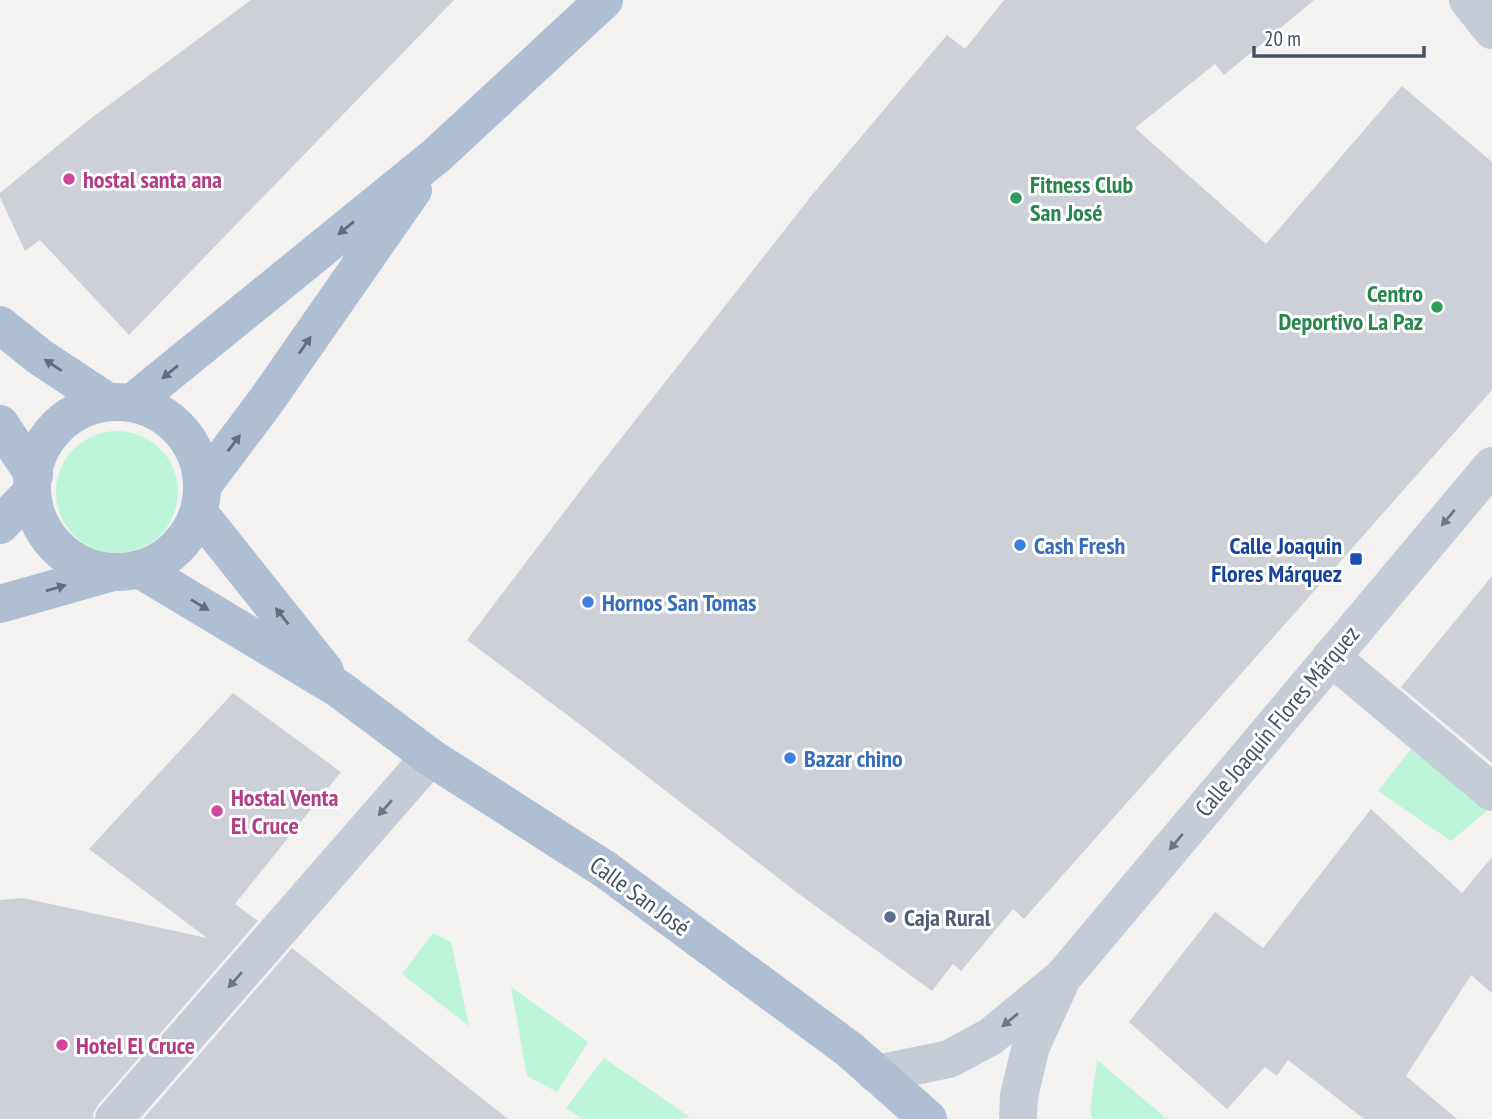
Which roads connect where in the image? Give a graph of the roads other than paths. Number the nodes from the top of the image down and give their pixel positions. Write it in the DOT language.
graph roads {
  1 [pos="604,0"];
  2 [pos="1468,0"];
  3 [pos="1492,30"];
  4 [pos="438,155"];
  5 [pos="0,325"];
  6 [pos="121,402"];
  7 [pos="0,424"];
  8 [pos="1492,466"];
  9 [pos="33,483"];
  10 [pos="201,499"];
  11 [pos="0,525"];
  12 [pos="127,571"];
  13 [pos="0,604"];
  14 [pos="1331,657"];
  15 [pos="339,689"];
  16 [pos="430,757"];
  17 [pos="1492,792"];
  18 [pos="1063,977"];
  19 [pos="876,1074"];
  20 [pos="114,1119"];
  21 [pos="929,1119"];
  22 [pos="1017,1119"];
  1 -- 4 [label="main road"];
  2 -- 3 [label="street"];
  4 -- 6 [label="main road, one-way"];
  10 -- 4 [label="main road, one-way"];
  6 -- 5 [label="main road, one-way"];
  6 -- 9 [label="main road"];
  6 -- 10 [label="main road"];
  7 -- 9 [label="main road"];
  8 -- 14 [label="street, Calle Joaquín Flores Márquez, one-way"];
  9 -- 11 [label="main road"];
  9 -- 12 [label="main road"];
  10 -- 12 [label="main road"];
  15 -- 10 [label="main road, one-way"];
  13 -- 12 [label="main road, one-way"];
  12 -- 15 [label="main road, one-way"];
  14 -- 17 [label="street"];
  14 -- 18 [label="street, Calle Joaquín Flores Márquez, one-way"];
  15 -- 16 [label="main road, Calle San José"];
  16 -- 19 [label="main road, Calle San José"];
  16 -- 20 [label="street, one-way"];
  18 -- 19 [label="street, Calle Joaquín Flores Márquez, one-way"];
  18 -- 22 [label="street, Calle Joaquín Flores Márquez"];
  19 -- 21 [label="main road, Calle San José"];
}
